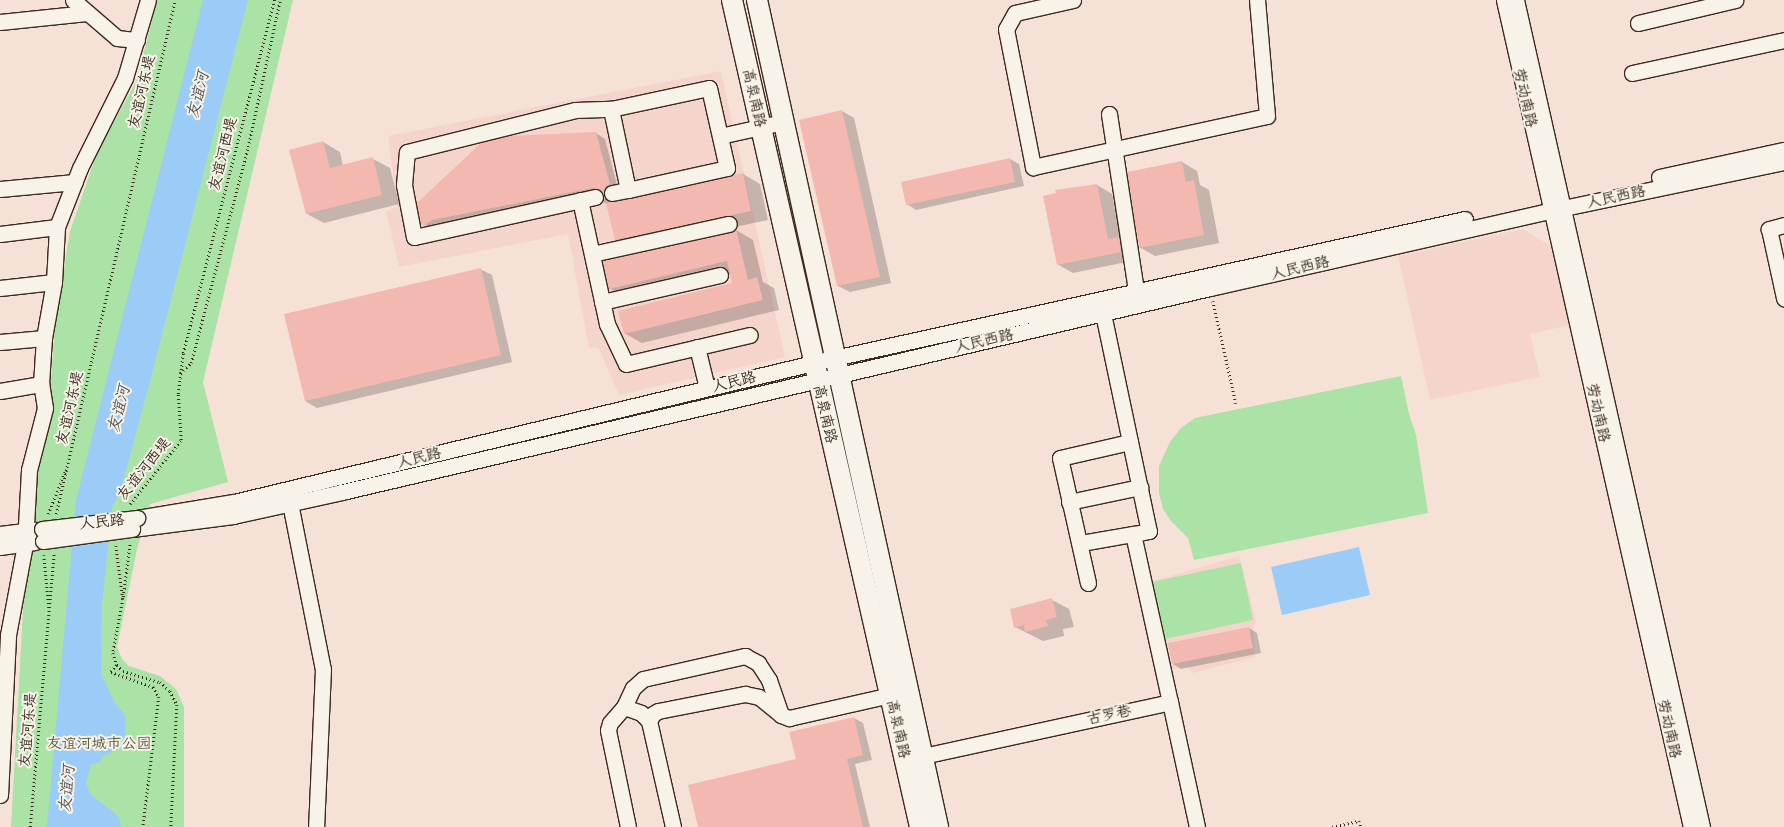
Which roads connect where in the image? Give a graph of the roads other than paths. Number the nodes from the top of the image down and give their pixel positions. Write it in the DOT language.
graph roads {
  1 [pos="74,0"];
  2 [pos="148,0"];
  3 [pos="732,0"];
  4 [pos="757,0"];
  5 [pos="1073,0"];
  6 [pos="1257,0"];
  7 [pos="1513,0"];
  8 [pos="1735,0"];
  9 [pos="87,13"];
  10 [pos="0,22"];
  11 [pos="1638,24"];
  12 [pos="137,40"];
  13 [pos="1784,40"];
  14 [pos="1632,73"];
  15 [pos="611,109"];
  16 [pos="1109,114"];
  17 [pos="783,122"];
  18 [pos="761,127"];
  19 [pos="720,136"];
  20 [pos="1784,150"];
  21 [pos="1113,151"];
  22 [pos="1784,162"];
  23 [pos="75,182"];
  24 [pos="0,189"];
  25 [pos="628,190"];
  26 [pos="612,193"];
  27 [pos="595,197"];
  28 [pos="580,200"];
  29 [pos="1556,204"];
  30 [pos="729,224"];
  31 [pos="1784,225"];
  32 [pos="57,227"];
  33 [pos="0,234"];
  34 [pos="592,254"];
  35 [pos="720,275"];
  36 [pos="54,282"];
  37 [pos="0,288"];
  38 [pos="1136,292"];
  39 [pos="1784,298"];
  40 [pos="602,302"];
  41 [pos="1102,306"];
  42 [pos="750,335"];
  43 [pos="44,338"];
  44 [pos="0,342"];
  45 [pos="697,347"];
  46 [pos="836,366"];
  47 [pos="815,371"];
  48 [pos="41,384"];
  49 [pos="707,388"];
  50 [pos="0,391"];
  51 [pos="1130,442"];
  52 [pos="1140,487"];
  53 [pos="1069,502"];
  54 [pos="290,503"];
  55 [pos="132,518"];
  56 [pos="0,534"];
  57 [pos="1133,534"];
  58 [pos="26,537"];
  59 [pos="1081,543"];
  60 [pos="0,547"];
  61 [pos="1088,583"];
  62 [pos="4,635"];
  63 [pos="3,685"];
  64 [pos="890,696"];
  65 [pos="1170,702"];
  66 [pos="639,710"];
  67 [pos="781,715"];
  68 [pos="2,733"];
  69 [pos="923,756"];
  70 [pos="0,795"];
  71 [pos="316,827"];
  72 [pos="628,827"];
  73 [pos="673,827"];
  74 [pos="920,827"];
  75 [pos="938,827"];
  76 [pos="1197,827"];
  77 [pos="1691,827"];
  78 [pos="1702,827"];
  1 -- 9 [label="street"];
  2 -- 12 [label="street"];
  3 -- 18 [label="main road, 高泉南路"];
  4 -- 17 [label="main road, 高泉南路"];
  5 -- 21 [label="street"];
  6 -- 21 [label="street"];
  7 -- 29 [label="street, 劳动南路"];
  8 -- 11 [label="street"];
  9 -- 10 [label="street"];
  9 -- 12 [label="street"];
  12 -- 23 [label="street"];
  13 -- 14 [label="street"];
  15 -- 19 [label="street"];
  15 -- 25 [label="street"];
  15 -- 28 [label="street"];
  16 -- 21 [label="street"];
  17 -- 18 [label="street"];
  17 -- 46 [label="main road, 高泉南路"];
  18 -- 19 [label="street"];
  18 -- 47 [label="main road, 高泉南路"];
  19 -- 25 [label="street"];
  20 -- 29 [label="street, 人民西路"];
  21 -- 38 [label="street"];
  22 -- 29 [label="street, 人民西路"];
  23 -- 24 [label="street"];
  23 -- 32 [label="street"];
  25 -- 26 [label="street"];
  27 -- 28 [label="street"];
  28 -- 34 [label="street"];
  29 -- 38 [label="street, 人民西路"];
  29 -- 41 [label="street, 人民西路"];
  29 -- 77 [label="street, 劳动南路"];
  29 -- 78 [label="street, 劳动南路"];
  30 -- 34 [label="street"];
  31 -- 39 [label="street"];
  32 -- 33 [label="street"];
  32 -- 36 [label="street"];
  34 -- 40 [label="street"];
  35 -- 40 [label="street"];
  36 -- 37 [label="street"];
  36 -- 43 [label="street"];
  38 -- 41 [label="street, 人民西路"];
  40 -- 45 [label="street"];
  41 -- 46 [label="street, 人民西路"];
  41 -- 51 [label="street"];
  42 -- 45 [label="street"];
  43 -- 44 [label="street"];
  43 -- 48 [label="street"];
  45 -- 49 [label="street"];
  46 -- 47 [label="street, 人民路"];
  46 -- 69 [label="main road, 高泉南路"];
  47 -- 49 [label="street, 人民路"];
  47 -- 54 [label="street, 人民路"];
  47 -- 64 [label="main road, 高泉南路"];
  48 -- 50 [label="street"];
  48 -- 58 [label="street"];
  49 -- 55 [label="street, 人民路"];
  51 -- 52 [label="street"];
  51 -- 53 [label="street"];
  52 -- 53 [label="street"];
  52 -- 57 [label="street"];
  53 -- 59 [label="street"];
  54 -- 55 [label="street, 人民路"];
  54 -- 71 [label="street"];
  55 -- 58 [label="street, 人民路, bridge"];
  56 -- 58 [label="street, 人民路"];
  57 -- 59 [label="street"];
  57 -- 65 [label="street"];
  58 -- 60 [label="street, 人民路"];
  58 -- 62 [label="street"];
  59 -- 61 [label="street"];
  62 -- 63 [label="street"];
  63 -- 68 [label="street"];
  64 -- 67 [label="street"];
  64 -- 74 [label="main road, 高泉南路"];
  65 -- 69 [label="street, 古罗巷"];
  65 -- 76 [label="street"];
  66 -- 67 [label="street"];
  66 -- 67 [label="street"];
  66 -- 72 [label="street"];
  66 -- 73 [label="street"];
  68 -- 70 [label="street"];
  69 -- 75 [label="main road, 高泉南路"];
}
